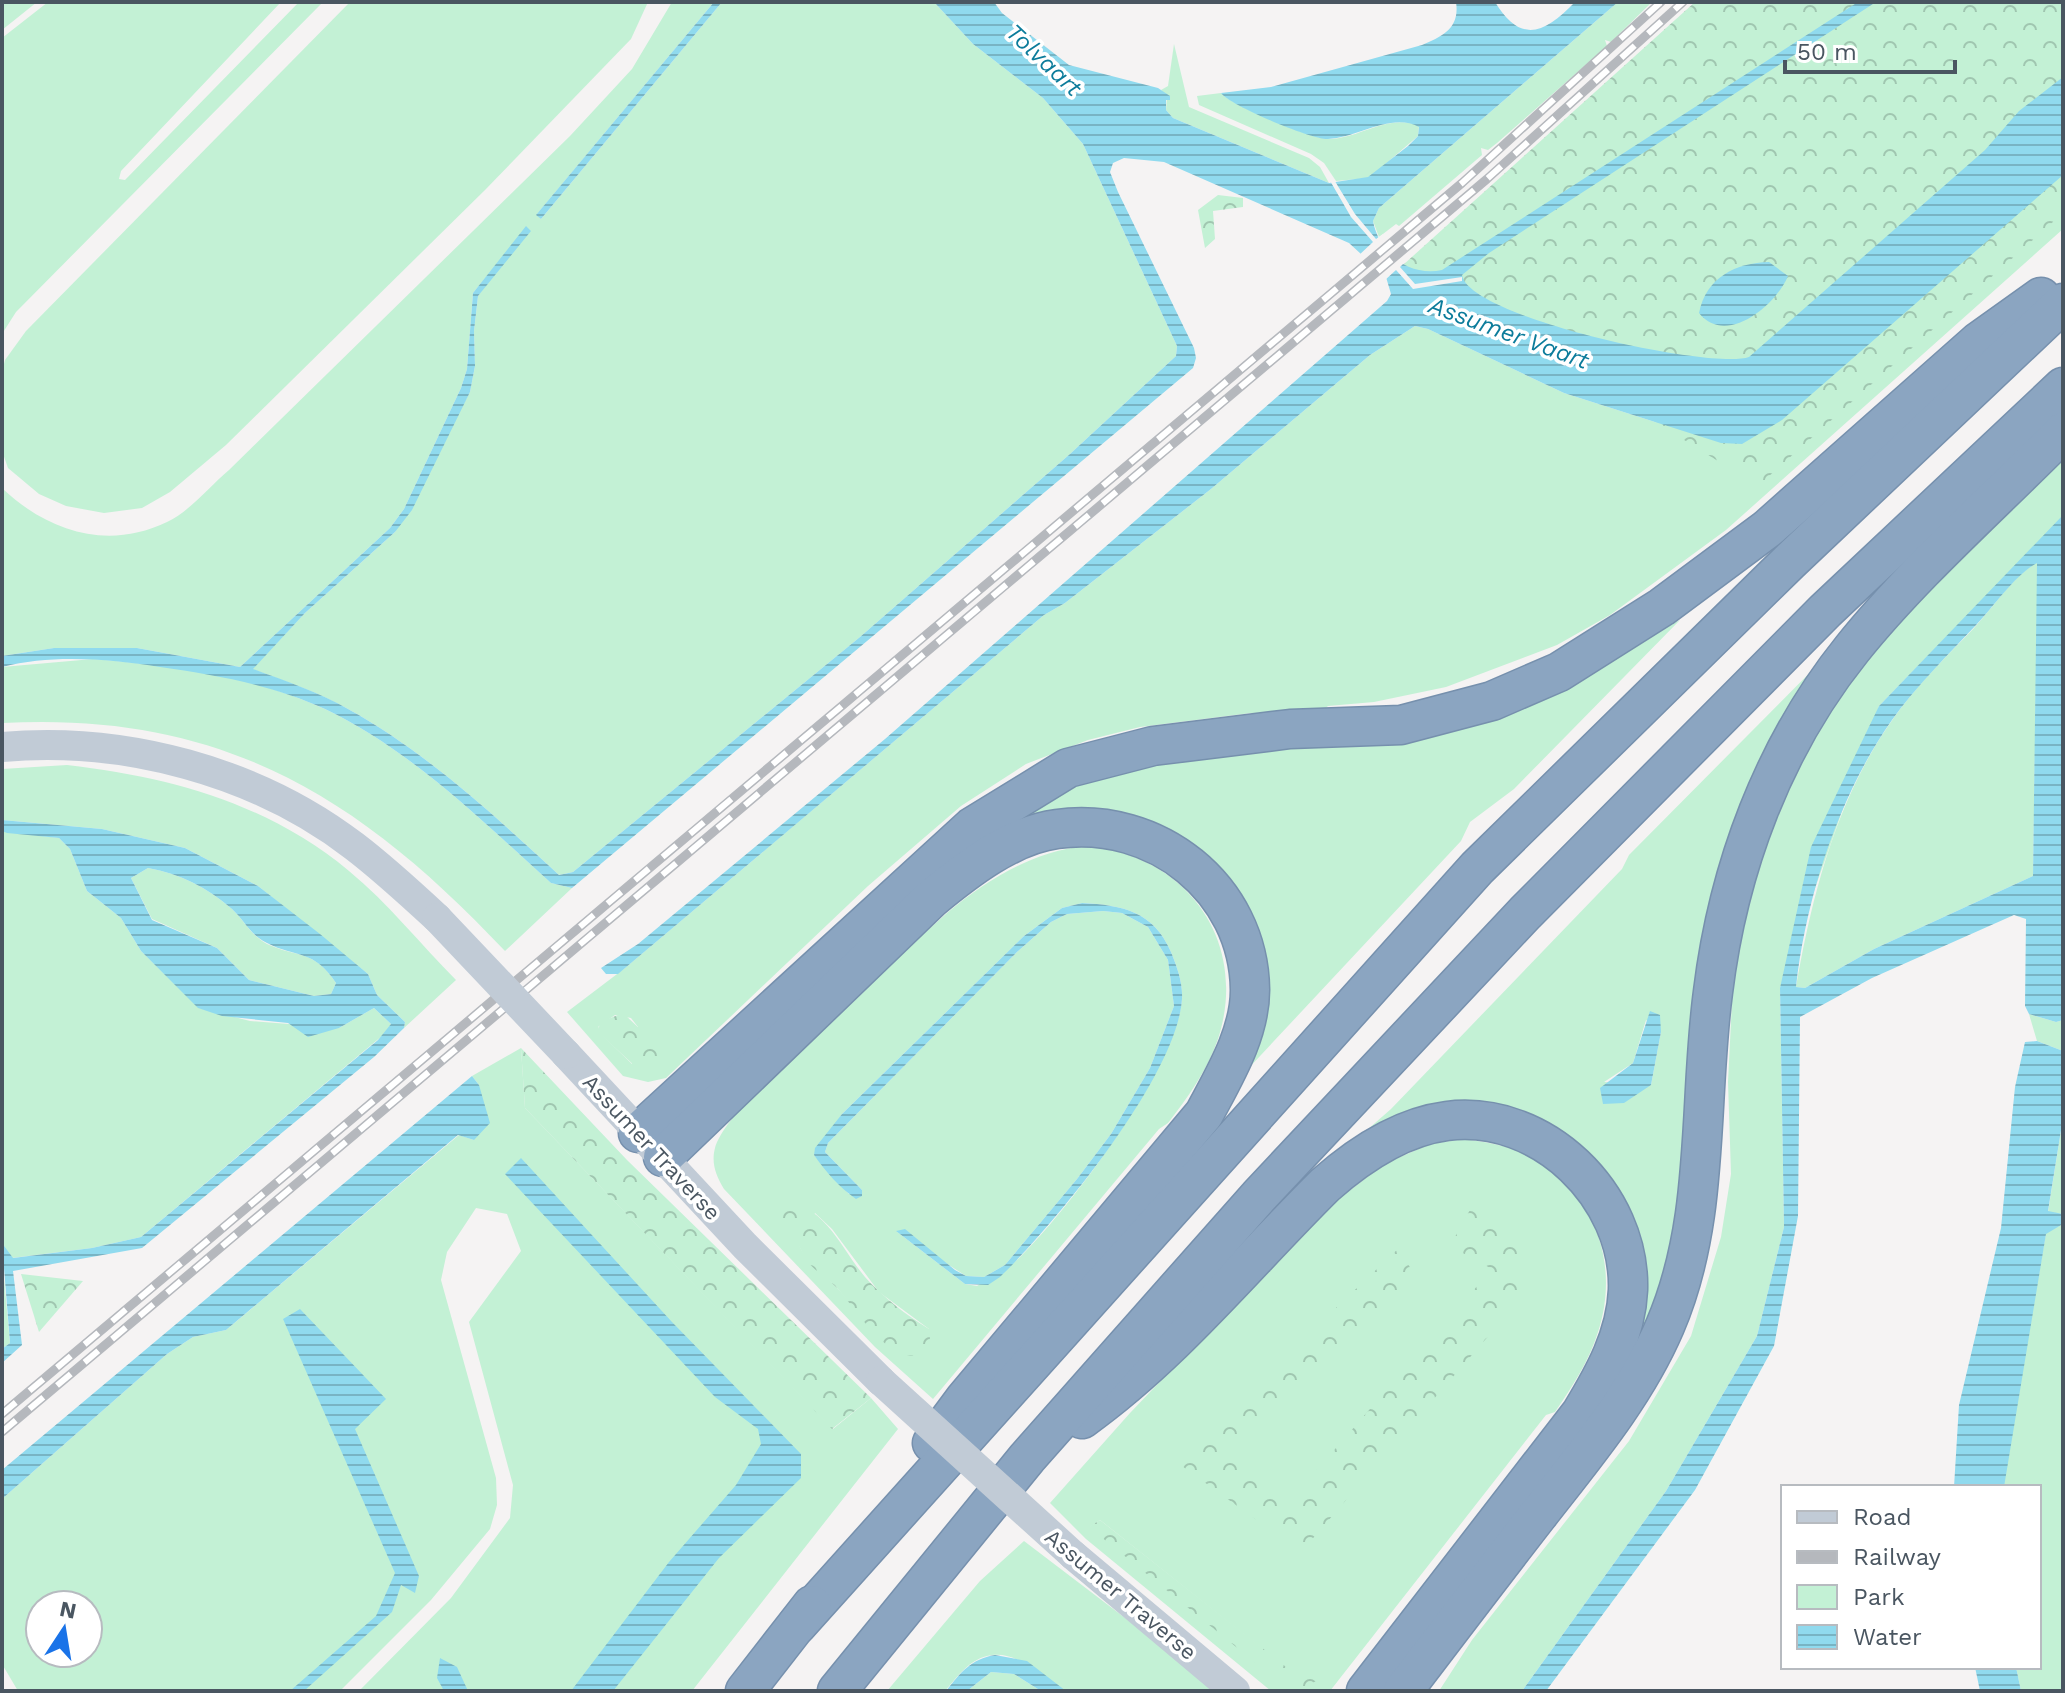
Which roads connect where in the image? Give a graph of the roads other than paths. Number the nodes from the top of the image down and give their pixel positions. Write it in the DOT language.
graph roads {
  1 [pos="2063,281"];
  2 [pos="2063,303"];
  3 [pos="2063,387"];
  4 [pos="2063,432"];
  5 [pos="6,747"];
  6 [pos="651,1145"];
  7 [pos="1027,1458"];
  8 [pos="797,1625"];
  9 [pos="745,1691"];
  10 [pos="837,1691"];
  11 [pos="1235,1691"];
  12 [pos="1366,1691"];
  13 [pos="1403,1691"];
  1 -- 6 [label="highway"];
  2 -- 8 [label="highway"];
  3 -- 7 [label="highway"];
  4 -- 13 [label="highway"];
  5 -- 6 [label="main road, Assumer Traverse, bridge"];
  6 -- 8 [label="highway"];
  6 -- 11 [label="main road, Assumer Traverse, bridge"];
  7 -- 10 [label="highway"];
  7 -- 12 [label="highway"];
  8 -- 9 [label="highway"];
}
